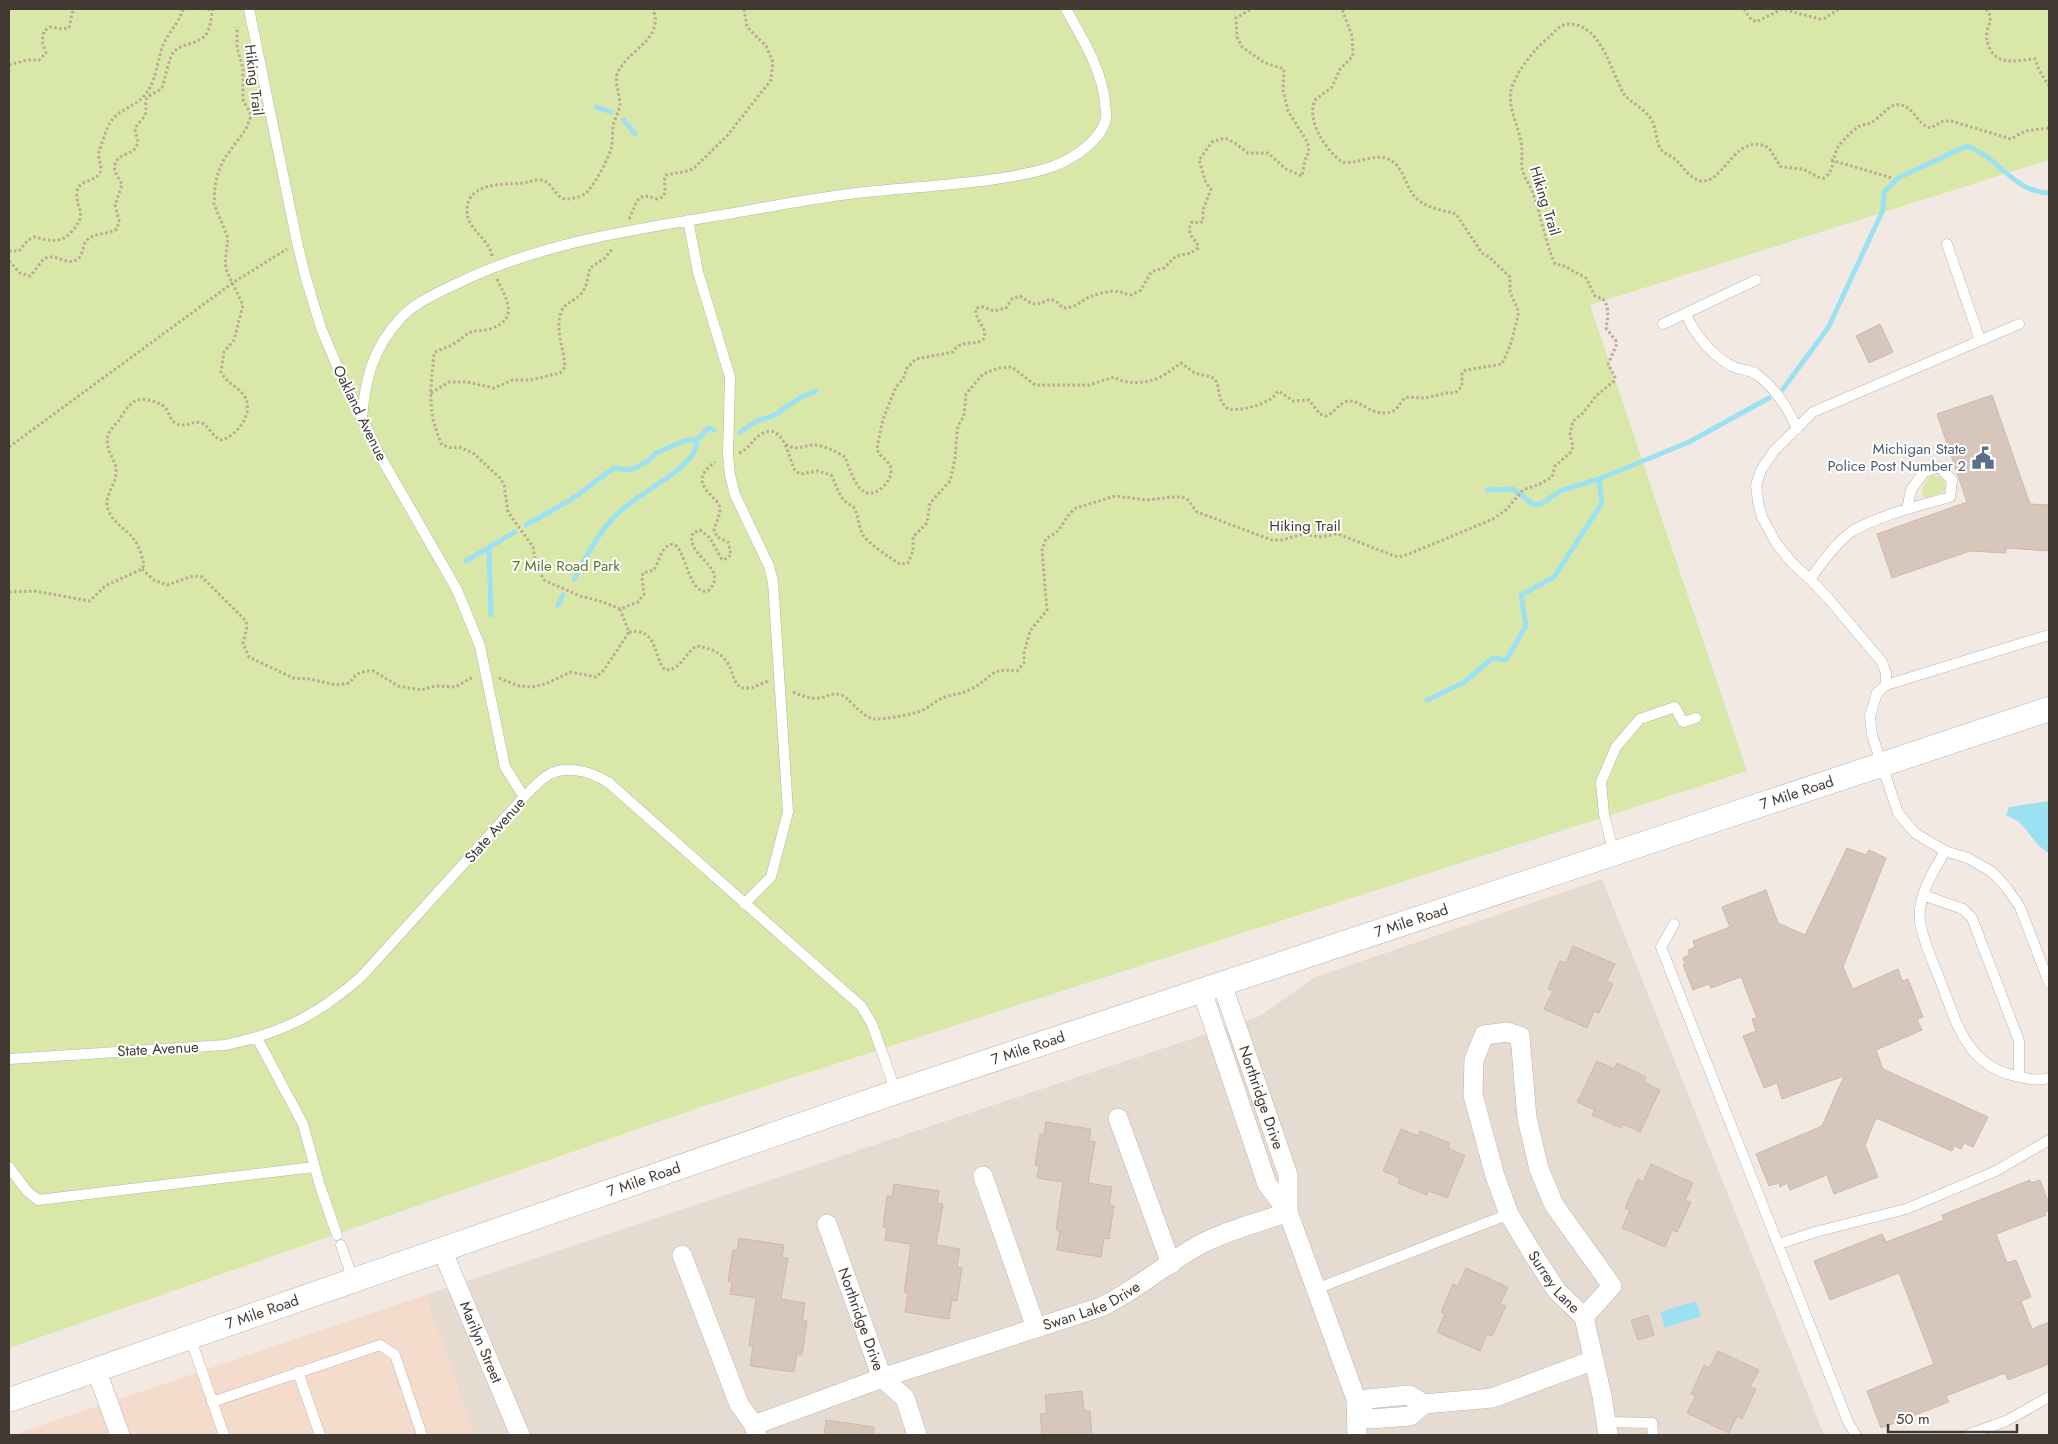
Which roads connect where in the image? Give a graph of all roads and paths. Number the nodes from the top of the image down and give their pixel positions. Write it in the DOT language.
graph roads {
  1 [pos="76,9"];
  2 [pos="183,9"];
  3 [pos="208,9"];
  4 [pos="218,9"];
  5 [pos="249,9"];
  6 [pos="653,9"];
  7 [pos="1066,9"];
  8 [pos="1251,9"];
  9 [pos="1342,9"];
  10 [pos="1744,9"];
  11 [pos="1839,9"];
  12 [pos="1986,9"];
  13 [pos="212,10"];
  14 [pos="237,25"];
  15 [pos="9,65"];
  16 [pos="2049,86"];
  17 [pos="2049,128"];
  18 [pos="1832,160"];
  19 [pos="1892,178"];
  20 [pos="688,220"];
  21 [pos="297,242"];
  22 [pos="1947,244"];
  23 [pos="9,251"];
  24 [pos="9,261"];
  25 [pos="493,267"];
  26 [pos="1756,280"];
  27 [pos="234,282"];
  28 [pos="1686,314"];
  29 [pos="1663,324"];
  30 [pos="2019,324"];
  31 [pos="1980,340"];
  32 [pos="362,418"];
  33 [pos="1797,429"];
  34 [pos="786,444"];
  35 [pos="9,447"];
  36 [pos="728,455"];
  37 [pos="1908,509"];
  38 [pos="142,569"];
  39 [pos="1810,578"];
  40 [pos="9,592"];
  41 [pos="620,609"];
  42 [pos="629,632"];
  43 [pos="2049,635"];
  44 [pos="486,676"];
  45 [pos="780,683"];
  46 [pos="1886,685"];
  47 [pos="2049,709"];
  48 [pos="1696,718"];
  49 [pos="1882,764"];
  50 [pos="524,797"];
  51 [pos="1945,851"];
  52 [pos="1614,854"];
  53 [pos="1923,895"];
  54 [pos="744,904"];
  55 [pos="1674,924"];
  56 [pos="2049,983"];
  57 [pos="1212,987"];
  58 [pos="257,1038"];
  59 [pos="9,1059"];
  60 [pos="2019,1077"];
  61 [pos="2049,1078"];
  62 [pos="896,1092"];
  63 [pos="1118,1118"];
  64 [pos="2049,1140"];
  65 [pos="9,1167"];
  66 [pos="314,1167"];
  67 [pos="983,1176"];
  68 [pos="1288,1212"];
  69 [pos="1509,1214"];
  70 [pos="828,1224"];
  71 [pos="337,1235"];
  72 [pos="1779,1244"];
  73 [pos="341,1245"];
  74 [pos="442,1250"];
  75 [pos="682,1255"];
  76 [pos="1171,1264"];
  77 [pos="353,1280"];
  78 [pos="1316,1289"];
  79 [pos="1584,1317"];
  80 [pos="1036,1328"];
  81 [pos="190,1337"];
  82 [pos="1594,1360"];
  83 [pos="96,1369"];
  84 [pos="298,1372"];
  85 [pos="882,1378"];
  86 [pos="2049,1396"];
  87 [pos="9,1400"];
  88 [pos="212,1402"];
  89 [pos="1357,1410"];
  90 [pos="1607,1429"];
  91 [pos="756,1430"];
  92 [pos="120,1435"];
  93 [pos="224,1435"];
  94 [pos="320,1435"];
  95 [pos="422,1435"];
  96 [pos="520,1435"];
  97 [pos="917,1435"];
  98 [pos="1357,1435"];
  99 [pos="1653,1435"];
  100 [pos="1856,1435"];
  101 [pos="1967,1435"];
  1 -- 15 [label="path"];
  2 -- 23 [label="path"];
  3 -- 13 [label="path"];
  4 -- 13 [label="path"];
  5 -- 21 [label="lane, Oakland Avenue"];
  6 -- 25 [label="path"];
  7 -- 20 [label="lane"];
  8 -- 34 [label="path"];
  9 -- 34 [label="path"];
  10 -- 11 [label="path"];
  12 -- 16 [label="path"];
  13 -- 24 [label="path"];
  14 -- 27 [label="path, Hiking Trail"];
  17 -- 18 [label="path, Hiking Trail"];
  18 -- 19 [label="path"];
  18 -- 45 [label="path, Hiking Trail"];
  20 -- 25 [label="lane"];
  20 -- 36 [label="lane"];
  21 -- 27 [label="path"];
  21 -- 32 [label="lane, Oakland Avenue"];
  22 -- 31 [label="lane"];
  25 -- 32 [label="lane"];
  25 -- 41 [label="path"];
  26 -- 28 [label="lane"];
  27 -- 35 [label="path"];
  27 -- 38 [label="path, Hiking Trail"];
  28 -- 29 [label="lane"];
  28 -- 33 [label="lane"];
  30 -- 31 [label="lane"];
  31 -- 33 [label="lane"];
  32 -- 44 [label="lane, Oakland Avenue"];
  33 -- 39 [label="lane"];
  34 -- 36 [label="path"];
  36 -- 41 [label="path"];
  36 -- 45 [label="lane"];
  37 -- 37 [label="lane"];
  37 -- 39 [label="lane"];
  38 -- 40 [label="path"];
  38 -- 44 [label="path"];
  39 -- 46 [label="lane"];
  41 -- 42 [label="path"];
  42 -- 44 [label="path"];
  42 -- 45 [label="path"];
  43 -- 46 [label="lane"];
  44 -- 50 [label="lane, Oakland Avenue"];
  45 -- 54 [label="lane"];
  46 -- 49 [label="lane"];
  47 -- 49 [label="street, 7 Mile Road"];
  48 -- 52 [label="lane"];
  49 -- 51 [label="lane"];
  49 -- 52 [label="street, 7 Mile Road"];
  50 -- 54 [label="lane, State Avenue"];
  50 -- 58 [label="lane, State Avenue"];
  51 -- 53 [label="lane"];
  51 -- 56 [label="lane"];
  52 -- 57 [label="street, 7 Mile Road"];
  53 -- 60 [label="lane"];
  53 -- 60 [label="lane"];
  54 -- 62 [label="lane, State Avenue"];
  55 -- 72 [label="lane"];
  57 -- 62 [label="street, 7 Mile Road"];
  57 -- 68 [label="street, Northridge Drive"];
  58 -- 59 [label="lane, State Avenue"];
  58 -- 66 [label="lane"];
  60 -- 61 [label="lane"];
  62 -- 74 [label="street, 7 Mile Road"];
  63 -- 76 [label="street"];
  64 -- 72 [label="lane"];
  65 -- 66 [label="lane"];
  66 -- 71 [label="lane"];
  67 -- 80 [label="street"];
  68 -- 76 [label="street, Swan Lake Drive"];
  68 -- 78 [label="street, Northridge Drive"];
  69 -- 78 [label="lane"];
  69 -- 79 [label="street, Surrey Lane"];
  69 -- 79 [label="street, Surrey Lane"];
  70 -- 85 [label="street, Northridge Drive"];
  72 -- 100 [label="lane"];
  73 -- 77 [label="lane"];
  74 -- 77 [label="street, 7 Mile Road"];
  74 -- 96 [label="street, Marilyn Street"];
  75 -- 91 [label="street"];
  76 -- 80 [label="street, Swan Lake Drive"];
  77 -- 81 [label="street, 7 Mile Road"];
  78 -- 89 [label="street, Northridge Drive"];
  79 -- 82 [label="street, Surrey Lane"];
  80 -- 85 [label="street, Swan Lake Drive"];
  81 -- 83 [label="street, 7 Mile Road"];
  81 -- 88 [label="lane"];
  82 -- 89 [label="street"];
  82 -- 90 [label="street, Surrey Lane"];
  83 -- 87 [label="street, 7 Mile Road"];
  83 -- 92 [label="street"];
  84 -- 88 [label="lane"];
  84 -- 94 [label="lane"];
  84 -- 95 [label="lane"];
  85 -- 91 [label="street, Swan Lake Drive"];
  85 -- 97 [label="street, Northridge Drive"];
  86 -- 101 [label="lane"];
  88 -- 93 [label="lane"];
  89 -- 98 [label="street, Northridge Drive"];
  90 -- 99 [label="lane"];
}
